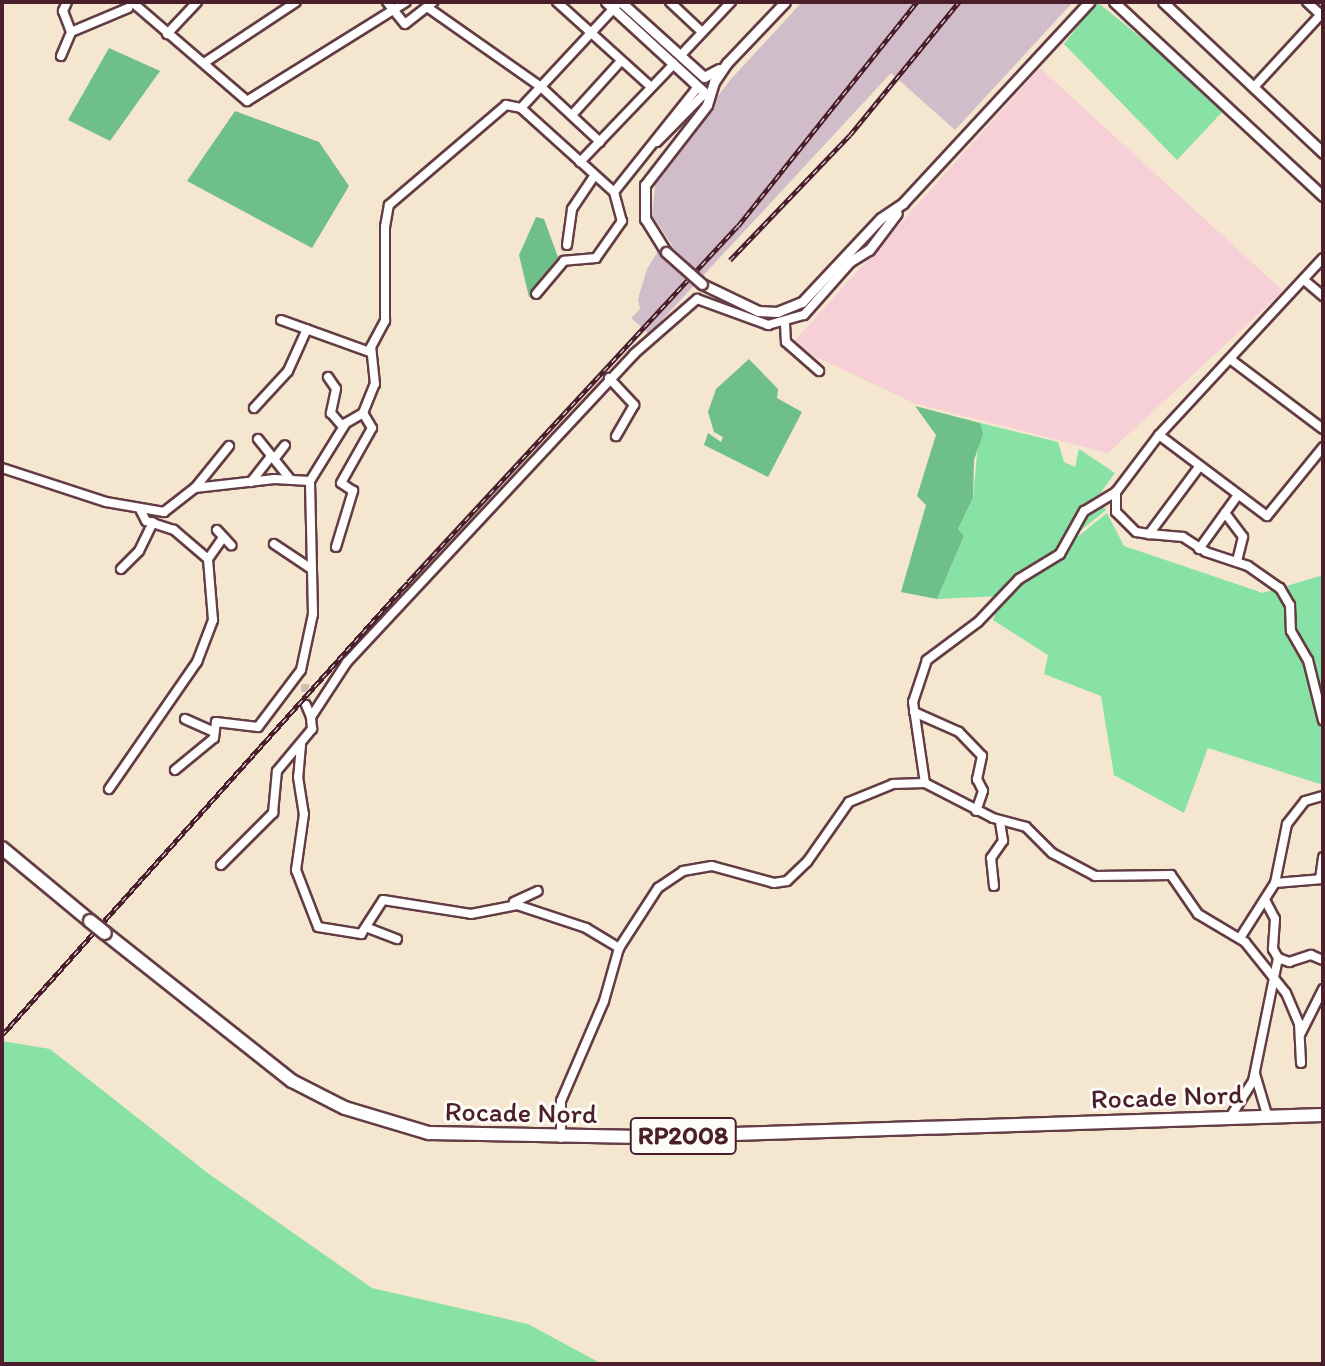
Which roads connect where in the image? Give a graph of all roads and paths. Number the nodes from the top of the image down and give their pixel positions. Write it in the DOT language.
graph roads {
  1 [pos="67,2"];
  2 [pos="113,2"];
  3 [pos="197,2"];
  4 [pos="296,2"];
  5 [pos="387,2"];
  6 [pos="406,2"];
  7 [pos="557,2"];
  8 [pos="670,2"];
  9 [pos="731,2"];
  10 [pos="785,2"];
  11 [pos="1089,2"];
  12 [pos="1114,2"];
  13 [pos="1163,2"];
  14 [pos="1307,2"];
  15 [pos="615,4"];
  16 [pos="430,5"];
  17 [pos="131,6"];
  18 [pos="393,11"];
  19 [pos="1322,14"];
  20 [pos="71,32"];
  21 [pos="702,32"];
  22 [pos="590,33"];
  23 [pos="167,34"];
  24 [pos="61,56"];
  25 [pos="678,60"];
  26 [pos="621,61"];
  27 [pos="204,63"];
  28 [pos="705,85"];
  29 [pos="540,86"];
  30 [pos="651,87"];
  31 [pos="1254,87"];
  32 [pos="521,108"];
  33 [pos="572,115"];
  34 [pos="600,142"];
  35 [pos="1323,153"];
  36 [pos="580,162"];
  37 [pos="594,176"];
  38 [pos="614,192"];
  39 [pos="1323,196"];
  40 [pos="886,223"];
  41 [pos="861,243"];
  42 [pos="567,245"];
  43 [pos="1323,258"];
  44 [pos="850,263"];
  45 [pos="835,271"];
  46 [pos="1304,280"];
  47 [pos="536,294"];
  48 [pos="1323,296"];
  49 [pos="281,320"];
  50 [pos="785,324"];
  51 [pos="307,329"];
  52 [pos="370,352"];
  53 [pos="1230,359"];
  54 [pos="819,371"];
  55 [pos="328,377"];
  56 [pos="609,378"];
  57 [pos="254,408"];
  58 [pos="363,413"];
  59 [pos="343,427"];
  60 [pos="1323,429"];
  61 [pos="1159,435"];
  62 [pos="616,436"];
  63 [pos="258,439"];
  64 [pos="285,445"];
  65 [pos="229,446"];
  66 [pos="1323,447"];
  67 [pos="273,457"];
  68 [pos="1199,467"];
  69 [pos="2,468"];
  70 [pos="290,479"];
  71 [pos="310,481"];
  72 [pos="251,482"];
  73 [pos="195,488"];
  74 [pos="1116,492"];
  75 [pos="1238,495"];
  76 [pos="141,511"];
  77 [pos="153,513"];
  78 [pos="1225,513"];
  79 [pos="153,525"];
  80 [pos="1149,534"];
  81 [pos="274,544"];
  82 [pos="231,545"];
  83 [pos="336,547"];
  84 [pos="1199,549"];
  85 [pos="208,559"];
  86 [pos="1237,561"];
  87 [pos="310,568"];
  88 [pos="121,569"];
  89 [pos="301,670"];
  90 [pos="305,684"];
  91 [pos="306,705"];
  92 [pos="914,712"];
  93 [pos="311,717"];
  94 [pos="185,719"];
  95 [pos="1323,720"];
  96 [pos="214,732"];
  97 [pos="301,744"];
  98 [pos="175,770"];
  99 [pos="925,783"];
  100 [pos="109,789"];
  101 [pos="1323,796"];
  102 [pos="976,811"];
  103 [pos="1000,821"];
  104 [pos="2,848"];
  105 [pos="1323,857"];
  106 [pos="221,865"];
  107 [pos="1322,879"];
  108 [pos="1275,883"];
  109 [pos="994,886"];
  110 [pos="538,891"];
  111 [pos="1265,900"];
  112 [pos="507,905"];
  113 [pos="368,928"];
  114 [pos="1240,938"];
  115 [pos="397,939"];
  116 [pos="619,948"];
  117 [pos="1278,958"];
  118 [pos="1323,960"];
  119 [pos="1272,974"];
  120 [pos="1323,989"];
  121 [pos="1301,1034"];
  122 [pos="1301,1063"];
  123 [pos="1255,1073"];
  124 [pos="1323,1115"];
  125 [pos="1268,1118"];
  126 [pos="1229,1119"];
  127 [pos="561,1139"];
  1 -- 20 [label="street"];
  2 -- 17 [label="street"];
  3 -- 23 [label="street"];
  4 -- 27 [label="street"];
  5 -- 18 [label="street"];
  6 -- 18 [label="street"];
  7 -- 22 [label="street"];
  8 -- 21 [label="street"];
  9 -- 21 [label="street"];
  10 -- 28 [label="street"];
  11 -- 40 [label="street"];
  12 -- 39 [label="street"];
  13 -- 31 [label="street"];
  14 -- 19 [label="street"];
  15 -- 22 [label="street"];
  15 -- 25 [label="street"];
  16 -- 18 [label="street"];
  16 -- 29 [label="street"];
  17 -- 20 [label="street"];
  17 -- 23 [label="street"];
  18 -- 27 [label="street"];
  19 -- 31 [label="street"];
  20 -- 24 [label="street"];
  21 -- 25 [label="street"];
  22 -- 26 [label="street"];
  22 -- 29 [label="street"];
  23 -- 27 [label="street"];
  25 -- 28 [label="street"];
  25 -- 30 [label="street"];
  26 -- 30 [label="street"];
  26 -- 33 [label="street"];
  28 -- 38 [label="street"];
  28 -- 45 [label="street, bridge"];
  29 -- 32 [label="street"];
  29 -- 33 [label="street"];
  30 -- 34 [label="street"];
  31 -- 35 [label="street"];
  32 -- 36 [label="street"];
  32 -- 52 [label="street"];
  33 -- 34 [label="street"];
  34 -- 36 [label="street"];
  36 -- 37 [label="street"];
  37 -- 38 [label="street"];
  37 -- 42 [label="street"];
  38 -- 47 [label="street"];
  40 -- 41 [label="street"];
  40 -- 44 [label="street"];
  41 -- 44 [label="street"];
  41 -- 45 [label="street"];
  43 -- 46 [label="street"];
  44 -- 45 [label="street"];
  44 -- 50 [label="street"];
  46 -- 48 [label="street"];
  46 -- 53 [label="street"];
  49 -- 51 [label="street"];
  50 -- 54 [label="street"];
  50 -- 56 [label="street"];
  51 -- 52 [label="street"];
  51 -- 57 [label="street"];
  52 -- 58 [label="street"];
  53 -- 60 [label="street"];
  53 -- 61 [label="street"];
  55 -- 59 [label="street"];
  56 -- 62 [label="street"];
  56 -- 93 [label="street"];
  58 -- 59 [label="street"];
  58 -- 83 [label="street"];
  59 -- 71 [label="street"];
  61 -- 68 [label="street"];
  61 -- 74 [label="street"];
  63 -- 67 [label="street"];
  64 -- 67 [label="street"];
  65 -- 73 [label="street"];
  66 -- 75 [label="street"];
  67 -- 70 [label="street"];
  67 -- 72 [label="street"];
  68 -- 75 [label="street"];
  68 -- 80 [label="street"];
  69 -- 76 [label="street"];
  70 -- 71 [label="street"];
  70 -- 72 [label="street"];
  71 -- 87 [label="street"];
  72 -- 73 [label="street"];
  73 -- 77 [label="street"];
  74 -- 80 [label="street"];
  74 -- 92 [label="street"];
  75 -- 78 [label="street"];
  76 -- 77 [label="street"];
  76 -- 79 [label="street"];
  77 -- 79 [label="street"];
  78 -- 84 [label="street"];
  78 -- 86 [label="street"];
  79 -- 85 [label="street"];
  79 -- 88 [label="street"];
  80 -- 84 [label="street"];
  81 -- 87 [label="street"];
  82 -- 85 [label="street"];
  84 -- 86 [label="street"];
  85 -- 100 [label="street"];
  86 -- 95 [label="street"];
  87 -- 89 [label="street"];
  89 -- 90 [label="street"];
  89 -- 96 [label="street"];
  91 -- 93 [label="street"];
  92 -- 99 [label="street"];
  92 -- 102 [label="street"];
  93 -- 97 [label="street"];
  94 -- 96 [label="street"];
  96 -- 98 [label="street"];
  97 -- 106 [label="street"];
  97 -- 113 [label="street"];
  99 -- 102 [label="street"];
  99 -- 116 [label="street"];
  101 -- 108 [label="street"];
  102 -- 103 [label="street"];
  103 -- 109 [label="street"];
  103 -- 114 [label="street"];
  104 -- 127 [label="highway, Rocade Nord / RP2008, bridge"];
  105 -- 107 [label="street"];
  107 -- 108 [label="street"];
  108 -- 111 [label="street"];
  110 -- 112 [label="street"];
  111 -- 114 [label="street"];
  111 -- 117 [label="street"];
  112 -- 113 [label="street"];
  112 -- 116 [label="street"];
  113 -- 115 [label="street"];
  114 -- 119 [label="street"];
  116 -- 127 [label="street"];
  117 -- 118 [label="street"];
  117 -- 119 [label="street"];
  119 -- 121 [label="street"];
  119 -- 123 [label="street"];
  120 -- 121 [label="street"];
  121 -- 122 [label="street"];
  123 -- 125 [label="street"];
  123 -- 126 [label="street"];
  124 -- 125 [label="highway, Rocade Nord / RP2008"];
  125 -- 126 [label="highway, Rocade Nord / RP2008"];
  126 -- 127 [label="highway, Rocade Nord / RP2008"];
}
